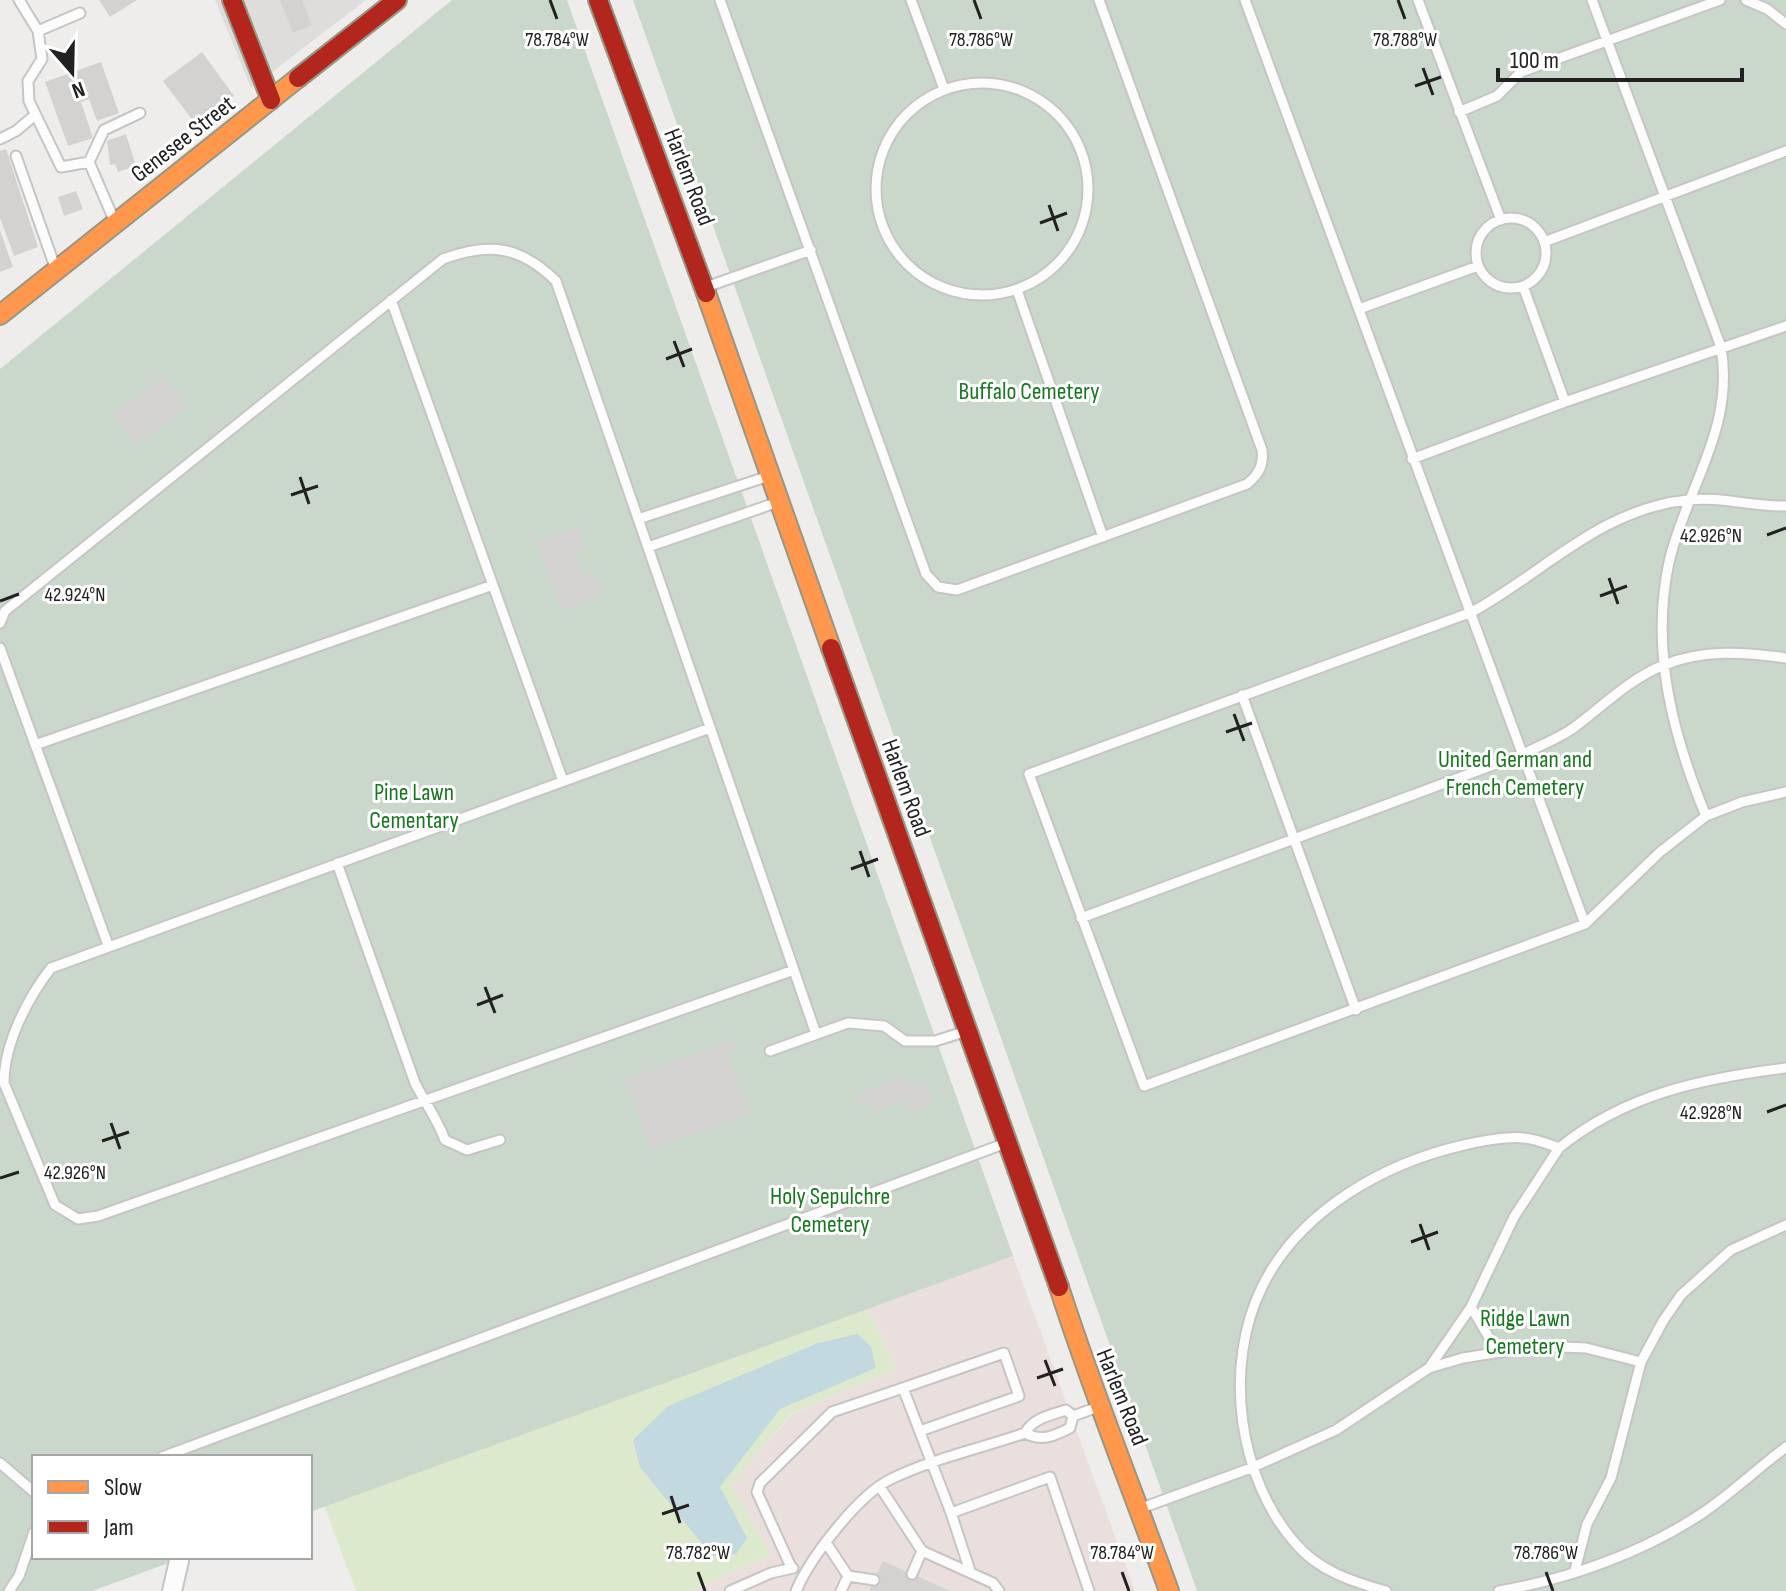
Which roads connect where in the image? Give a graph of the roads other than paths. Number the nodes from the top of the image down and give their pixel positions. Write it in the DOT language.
graph roads {
  1 [pos="19,0"];
  2 [pos="232,0"];
  3 [pos="397,0"];
  4 [pos="598,0"];
  5 [pos="720,0"];
  6 [pos="911,0"];
  7 [pos="1099,0"];
  8 [pos="1245,0"];
  9 [pos="1418,0"];
  10 [pos="1592,0"];
  11 [pos="1720,0"];
  12 [pos="1746,0"];
  13 [pos="80,13"];
  14 [pos="1786,24"];
  15 [pos="38,31"];
  16 [pos="1607,40"];
  17 [pos="944,89"];
  18 [pos="271,100"];
  19 [pos="1459,112"];
  20 [pos="140,113"];
  21 [pos="35,115"];
  22 [pos="0,139"];
  23 [pos="1786,151"];
  24 [pos="16,156"];
  25 [pos="89,162"];
  26 [pos="1666,197"];
  27 [pos="1501,220"];
  28 [pos="115,224"];
  29 [pos="1544,242"];
  30 [pos="811,250"];
  31 [pos="1478,266"];
  32 [pos="56,270"];
  33 [pos="1523,286"];
  34 [pos="706,287"];
  35 [pos="1017,290"];
  36 [pos="391,300"];
  37 [pos="1359,309"];
  38 [pos="0,315"];
  39 [pos="1786,326"];
  40 [pos="1721,347"];
  41 [pos="1565,402"];
  42 [pos="1412,459"];
  43 [pos="772,475"];
  44 [pos="1690,499"];
  45 [pos="782,501"];
  46 [pos="1786,506"];
  47 [pos="638,519"];
  48 [pos="1103,537"];
  49 [pos="648,547"];
  50 [pos="493,585"];
  51 [pos="1472,612"];
  52 [pos="0,623"];
  53 [pos="0,648"];
  54 [pos="1786,658"];
  55 [pos="1663,665"];
  56 [pos="1242,695"];
  57 [pos="710,728"];
  58 [pos="35,745"];
  59 [pos="1523,754"];
  60 [pos="563,781"];
  61 [pos="1786,792"];
  62 [pos="1706,816"];
  63 [pos="1293,838"];
  64 [pos="337,863"];
  65 [pos="1081,918"];
  66 [pos="1585,924"];
  67 [pos="108,945"];
  68 [pos="794,970"];
  69 [pos="1356,1010"];
  70 [pos="968,1031"];
  71 [pos="816,1034"];
  72 [pos="770,1051"];
  73 [pos="1786,1068"];
  74 [pos="2,1084"];
  75 [pos="424,1101"];
  76 [pos="500,1140"];
  77 [pos="1008,1142"];
  78 [pos="1559,1148"];
  79 [pos="1786,1225"];
  80 [pos="1471,1307"];
  81 [pos="1497,1351"];
  82 [pos="1641,1362"];
  83 [pos="1429,1368"];
  84 [pos="903,1388"];
  85 [pos="1098,1407"];
  86 [pos="1073,1416"];
  87 [pos="920,1431"];
  88 [pos="1025,1433"];
  89 [pos="1786,1447"];
  90 [pos="167,1455"];
  91 [pos="0,1463"];
  92 [pos="933,1465"];
  93 [pos="1251,1468"];
  94 [pos="880,1487"];
  95 [pos="32,1490"];
  96 [pos="1139,1509"];
  97 [pos="951,1513"];
  98 [pos="32,1538"];
  99 [pos="827,1544"];
  100 [pos="922,1551"];
  101 [pos="179,1561"];
  102 [pos="791,1567"];
  103 [pos="1575,1570"];
  104 [pos="970,1571"];
  105 [pos="804,1572"];
  106 [pos="912,1574"];
  107 [pos="848,1576"];
  108 [pos="874,1580"];
  109 [pos="9,1591"];
  110 [pos="172,1591"];
  111 [pos="730,1591"];
  112 [pos="796,1591"];
  113 [pos="841,1591"];
  114 [pos="999,1591"];
  115 [pos="1089,1591"];
  116 [pos="1169,1591"];
  117 [pos="1386,1591"];
  118 [pos="1499,1591"];
  1 -- 15 [label="lane"];
  2 -- 18 [label="main road"];
  3 -- 18 [label="main road, Genesee Street"];
  4 -- 34 [label="main road, Harlem Road"];
  5 -- 30 [label="lane"];
  6 -- 17 [label="lane"];
  7 -- 48 [label="lane"];
  8 -- 37 [label="lane"];
  9 -- 19 [label="lane"];
  10 -- 16 [label="lane"];
  11 -- 16 [label="lane"];
  12 -- 14 [label="lane"];
  13 -- 15 [label="lane"];
  15 -- 21 [label="lane"];
  16 -- 19 [label="lane"];
  16 -- 26 [label="lane"];
  17 -- 35 [label="lane"];
  17 -- 35 [label="lane"];
  18 -- 28 [label="main road, Genesee Street"];
  19 -- 27 [label="lane"];
  20 -- 25 [label="lane"];
  21 -- 22 [label="lane"];
  21 -- 25 [label="lane"];
  23 -- 26 [label="lane"];
  24 -- 32 [label="lane"];
  25 -- 28 [label="lane"];
  26 -- 29 [label="lane"];
  26 -- 40 [label="lane"];
  27 -- 29 [label="lane"];
  27 -- 31 [label="lane"];
  28 -- 32 [label="main road, Genesee Street"];
  29 -- 33 [label="lane"];
  30 -- 34 [label="lane"];
  30 -- 48 [label="lane"];
  31 -- 33 [label="lane"];
  31 -- 37 [label="lane"];
  32 -- 38 [label="main road, Genesee Street"];
  33 -- 41 [label="lane"];
  34 -- 43 [label="main road, Harlem Road"];
  35 -- 48 [label="lane"];
  36 -- 47 [label="lane"];
  36 -- 50 [label="lane"];
  36 -- 52 [label="lane"];
  37 -- 42 [label="lane"];
  39 -- 40 [label="lane"];
  40 -- 41 [label="lane"];
  40 -- 44 [label="lane"];
  41 -- 42 [label="lane"];
  42 -- 51 [label="lane"];
  43 -- 45 [label="main road, Harlem Road"];
  43 -- 47 [label="lane"];
  44 -- 46 [label="lane"];
  44 -- 51 [label="lane"];
  44 -- 55 [label="lane"];
  45 -- 49 [label="lane"];
  45 -- 70 [label="main road, Harlem Road"];
  47 -- 49 [label="lane"];
  49 -- 57 [label="lane"];
  50 -- 58 [label="lane"];
  50 -- 60 [label="lane"];
  51 -- 56 [label="lane"];
  51 -- 59 [label="lane"];
  53 -- 58 [label="lane"];
  54 -- 55 [label="lane"];
  55 -- 59 [label="lane"];
  55 -- 62 [label="lane"];
  56 -- 63 [label="lane"];
  56 -- 65 [label="lane"];
  57 -- 60 [label="lane"];
  57 -- 68 [label="lane"];
  58 -- 67 [label="lane"];
  59 -- 63 [label="lane"];
  59 -- 66 [label="lane"];
  60 -- 64 [label="lane"];
  61 -- 62 [label="lane"];
  62 -- 66 [label="lane"];
  63 -- 65 [label="lane"];
  63 -- 69 [label="lane"];
  64 -- 67 [label="lane"];
  64 -- 75 [label="lane"];
  65 -- 69 [label="lane"];
  66 -- 69 [label="lane"];
  67 -- 74 [label="lane"];
  68 -- 71 [label="lane"];
  68 -- 75 [label="lane"];
  70 -- 71 [label="lane"];
  70 -- 77 [label="main road, Harlem Road"];
  71 -- 72 [label="lane"];
  73 -- 78 [label="lane"];
  74 -- 75 [label="lane"];
  75 -- 76 [label="lane"];
  77 -- 85 [label="main road, Harlem Road"];
  77 -- 90 [label="lane"];
  78 -- 80 [label="lane"];
  78 -- 93 [label="lane"];
  79 -- 82 [label="lane"];
  80 -- 81 [label="lane"];
  80 -- 83 [label="lane"];
  81 -- 82 [label="lane"];
  81 -- 83 [label="lane"];
  82 -- 103 [label="lane"];
  83 -- 93 [label="lane"];
  84 -- 87 [label="lane"];
  84 -- 87 [label="lane"];
  84 -- 102 [label="lane"];
  85 -- 86 [label="lane"];
  85 -- 96 [label="main road, Harlem Road"];
  86 -- 88 [label="lane"];
  86 -- 88 [label="lane"];
  87 -- 92 [label="lane"];
  88 -- 92 [label="lane"];
  89 -- 103 [label="lane"];
  91 -- 95 [label="lane"];
  92 -- 94 [label="lane"];
  92 -- 97 [label="lane"];
  93 -- 96 [label="lane"];
  93 -- 117 [label="lane"];
  94 -- 99 [label="lane"];
  94 -- 100 [label="lane"];
  96 -- 116 [label="main road, Harlem Road"];
  97 -- 104 [label="lane"];
  97 -- 115 [label="lane"];
  98 -- 109 [label="lane"];
  99 -- 105 [label="lane"];
  99 -- 107 [label="lane"];
  100 -- 104 [label="lane"];
  100 -- 106 [label="lane"];
  101 -- 110 [label="street"];
  102 -- 105 [label="lane"];
  102 -- 111 [label="lane"];
  103 -- 118 [label="lane"];
  104 -- 114 [label="lane"];
  105 -- 112 [label="lane"];
  107 -- 108 [label="lane"];
  107 -- 113 [label="lane"];
}
